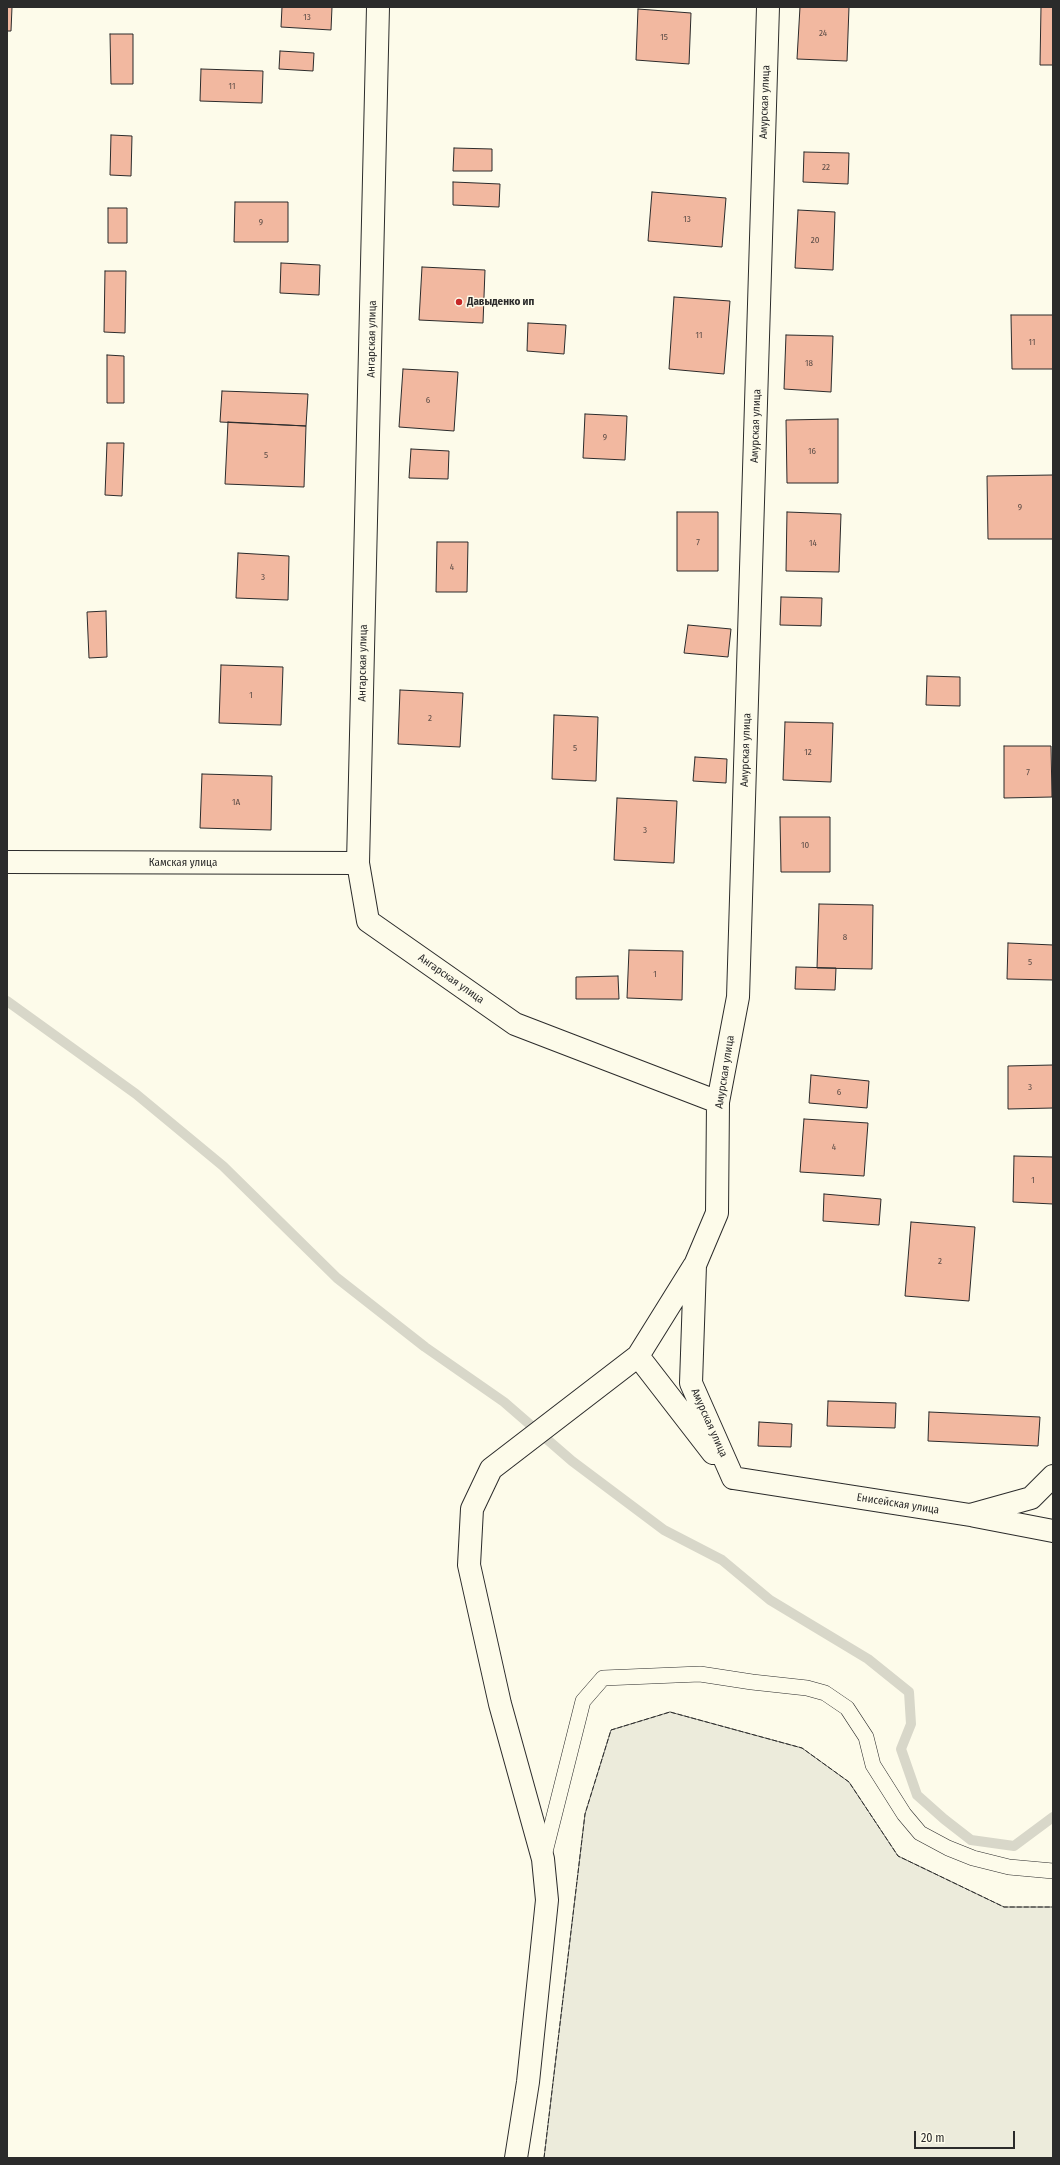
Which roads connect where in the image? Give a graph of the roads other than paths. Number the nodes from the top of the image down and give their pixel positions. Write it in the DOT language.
graph roads {
  1 [pos="378,7"];
  2 [pos="768,7"];
  3 [pos="7,862"];
  4 [pos="358,863"];
  5 [pos="718,1102"];
  6 [pos="695,1265"];
  7 [pos="638,1356"];
  8 [pos="1053,1476"];
  9 [pos="733,1478"];
  10 [pos="970,1515"];
  11 [pos="1053,1531"];
  12 [pos="543,1859"];
  13 [pos="1053,1871"];
  14 [pos="516,2158"];
  1 -- 4 [label="street, Ангарская улица"];
  2 -- 5 [label="street, Амурская улица"];
  3 -- 4 [label="street, Камская улица"];
  4 -- 5 [label="street, Ангарская улица"];
  5 -- 6 [label="street, Амурская улица"];
  6 -- 7 [label="street"];
  6 -- 9 [label="street, Амурская улица"];
  7 -- 9 [label="street"];
  7 -- 12 [label="street"];
  8 -- 10 [label="street, Енисейская улица"];
  9 -- 10 [label="street, Енисейская улица"];
  10 -- 11 [label="street"];
  12 -- 13 [label="lane"];
  12 -- 14 [label="street"];
}
